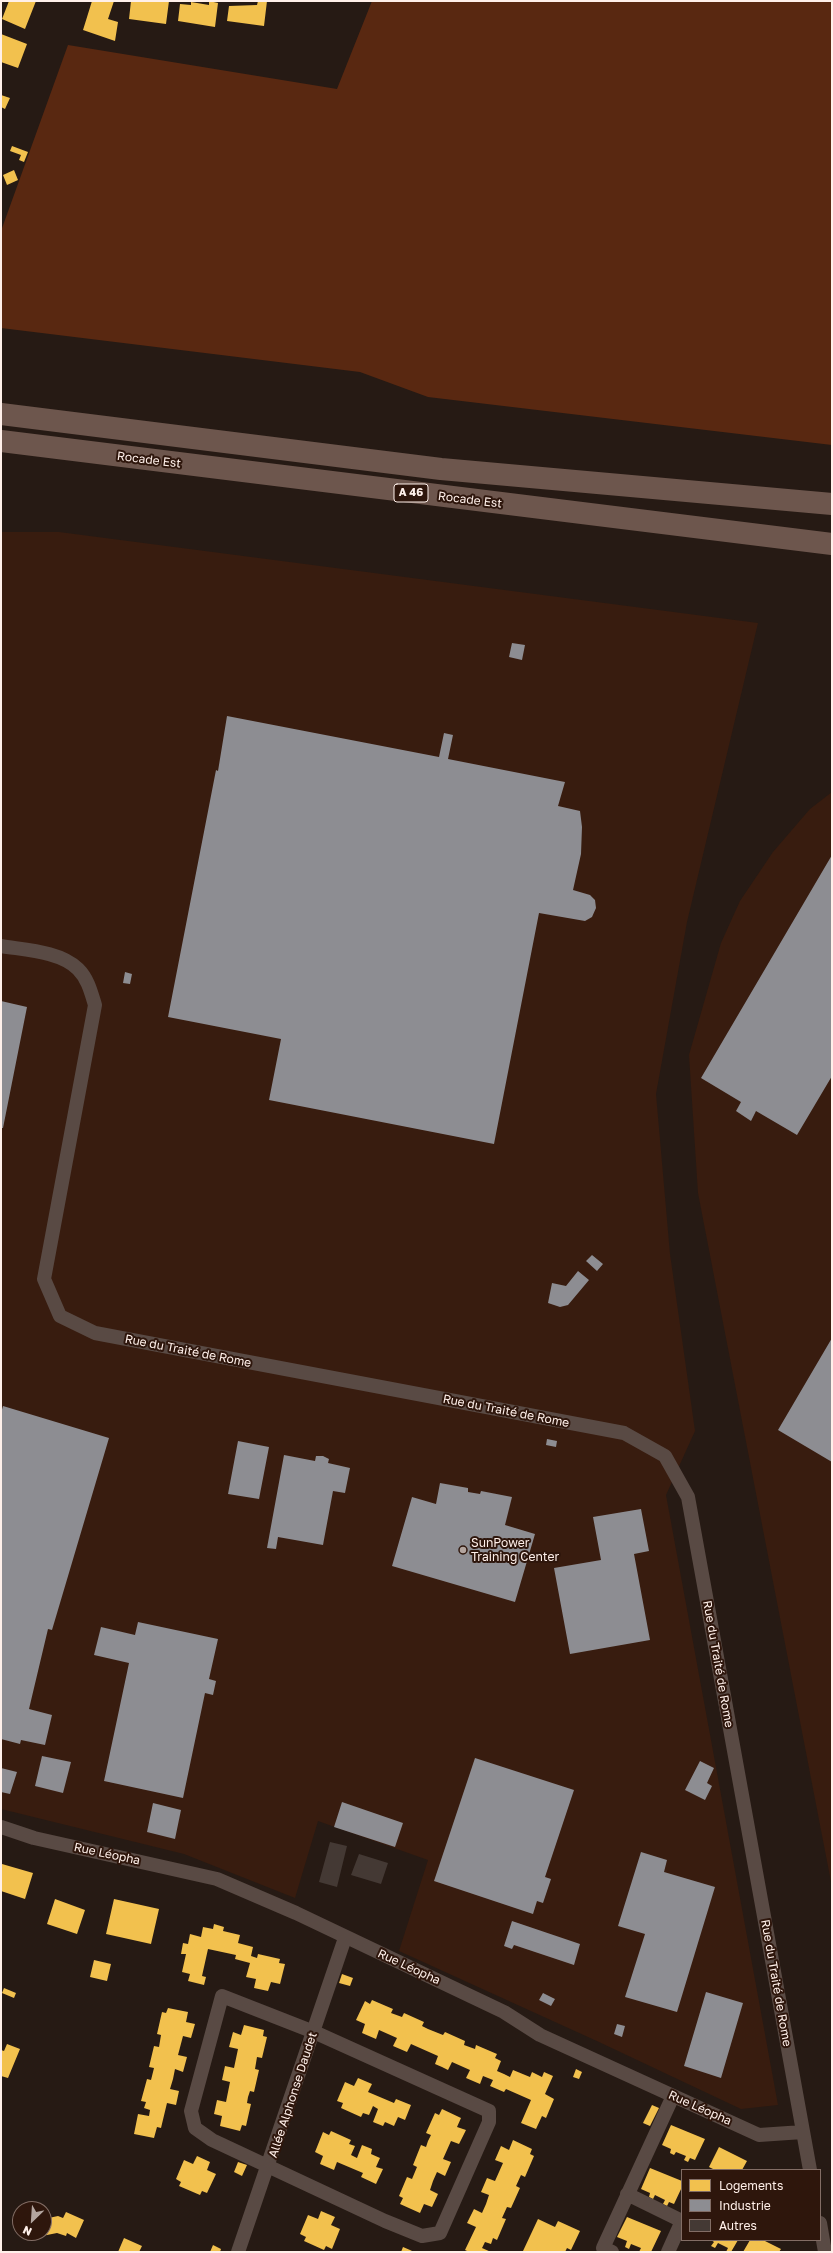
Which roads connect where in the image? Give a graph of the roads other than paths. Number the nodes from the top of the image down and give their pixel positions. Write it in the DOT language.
graph roads {
  1 [pos="1,414"];
  2 [pos="1,441"];
  3 [pos="530,477"];
  4 [pos="832,504"];
  5 [pos="832,517"];
  6 [pos="826,544"];
  7 [pos="1,946"];
  8 [pos="1,1827"];
  9 [pos="345,1938"];
  10 [pos="314,2032"];
  11 [pos="673,2096"];
  12 [pos="803,2132"];
  13 [pos="269,2165"];
  14 [pos="810,2169"];
  15 [pos="627,2194"];
  16 [pos="681,2221"];
  17 [pos="681,2223"];
  18 [pos="821,2229"];
  19 [pos="238,2252"];
  20 [pos="612,2252"];
  21 [pos="668,2252"];
  22 [pos="825,2252"];
  1 -- 3 [label="highway, A 46"];
  2 -- 6 [label="highway, Rocade Est / A 46"];
  3 -- 4 [label="highway"];
  3 -- 5 [label="highway, A 46"];
  7 -- 12 [label="street, Rue du Traité de Rome"];
  8 -- 9 [label="street, Rue Léopha"];
  9 -- 10 [label="street, Allée Alphonse Daudet"];
  9 -- 11 [label="street, Rue Léopha"];
  10 -- 13 [label="street, Allée Alphonse Daudet"];
  10 -- 13 [label="street"];
  10 -- 13 [label="street"];
  11 -- 12 [label="street, Rue Léopha"];
  11 -- 15 [label="street"];
  12 -- 14 [label="street, Rue du Traité de Rome"];
  13 -- 19 [label="street, Allée Alphonse Daudet"];
  15 -- 16 [label="street"];
  15 -- 20 [label="street"];
  17 -- 21 [label="street"];
  18 -- 22 [label="street"];
}
